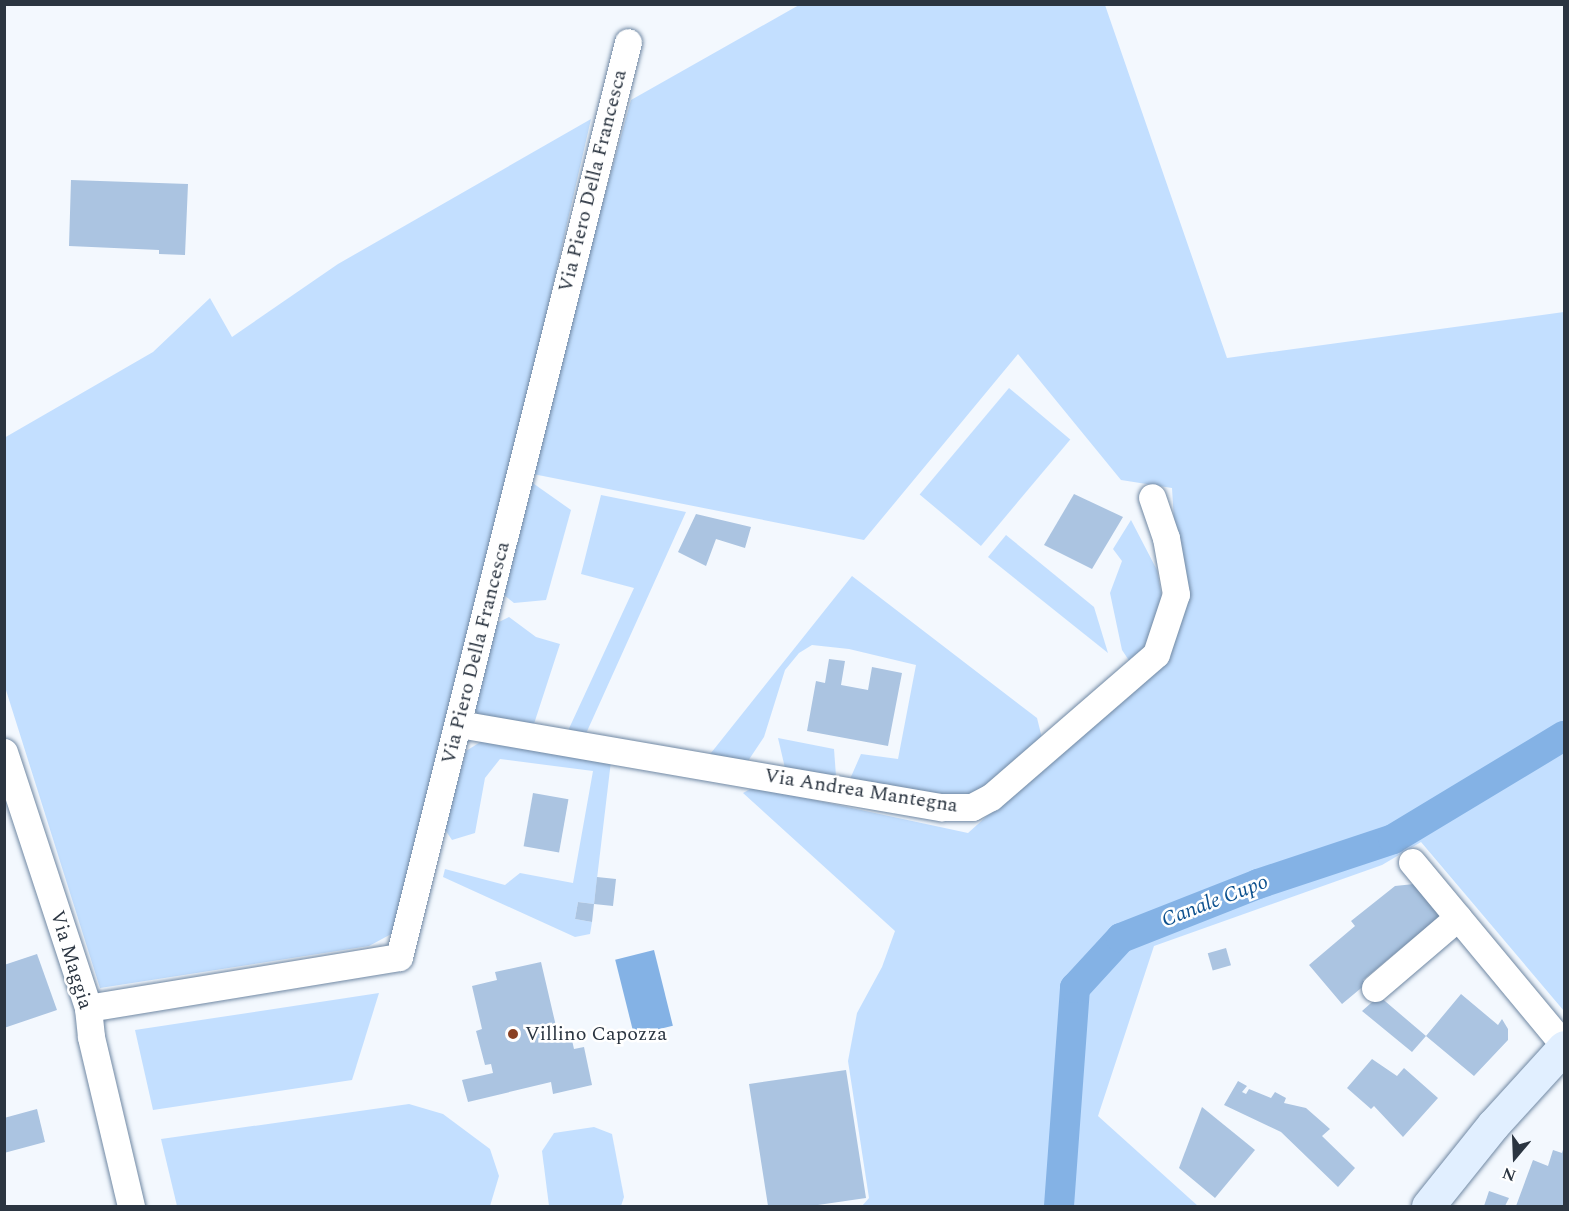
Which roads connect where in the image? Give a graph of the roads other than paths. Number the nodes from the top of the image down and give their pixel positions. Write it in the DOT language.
graph roads {
  1 [pos="628,42"];
  2 [pos="1152,497"];
  3 [pos="459,724"];
  4 [pos="4,752"];
  5 [pos="1412,862"];
  6 [pos="1458,917"];
  7 [pos="1375,988"];
  8 [pos="88,1008"];
  9 [pos="1564,1046"];
  10 [pos="131,1206"];
  11 [pos="1428,1206"];
  1 -- 3 [label="street, Via Piero Della Francesca"];
  2 -- 3 [label="street, Via Andrea Mantegna"];
  3 -- 8 [label="street, Via Piero Della Francesca"];
  4 -- 8 [label="street, Via Maggia"];
  5 -- 6 [label="street"];
  6 -- 7 [label="street"];
  6 -- 9 [label="street"];
  8 -- 10 [label="street, Via Maggia"];
  9 -- 11 [label="street"];
}
